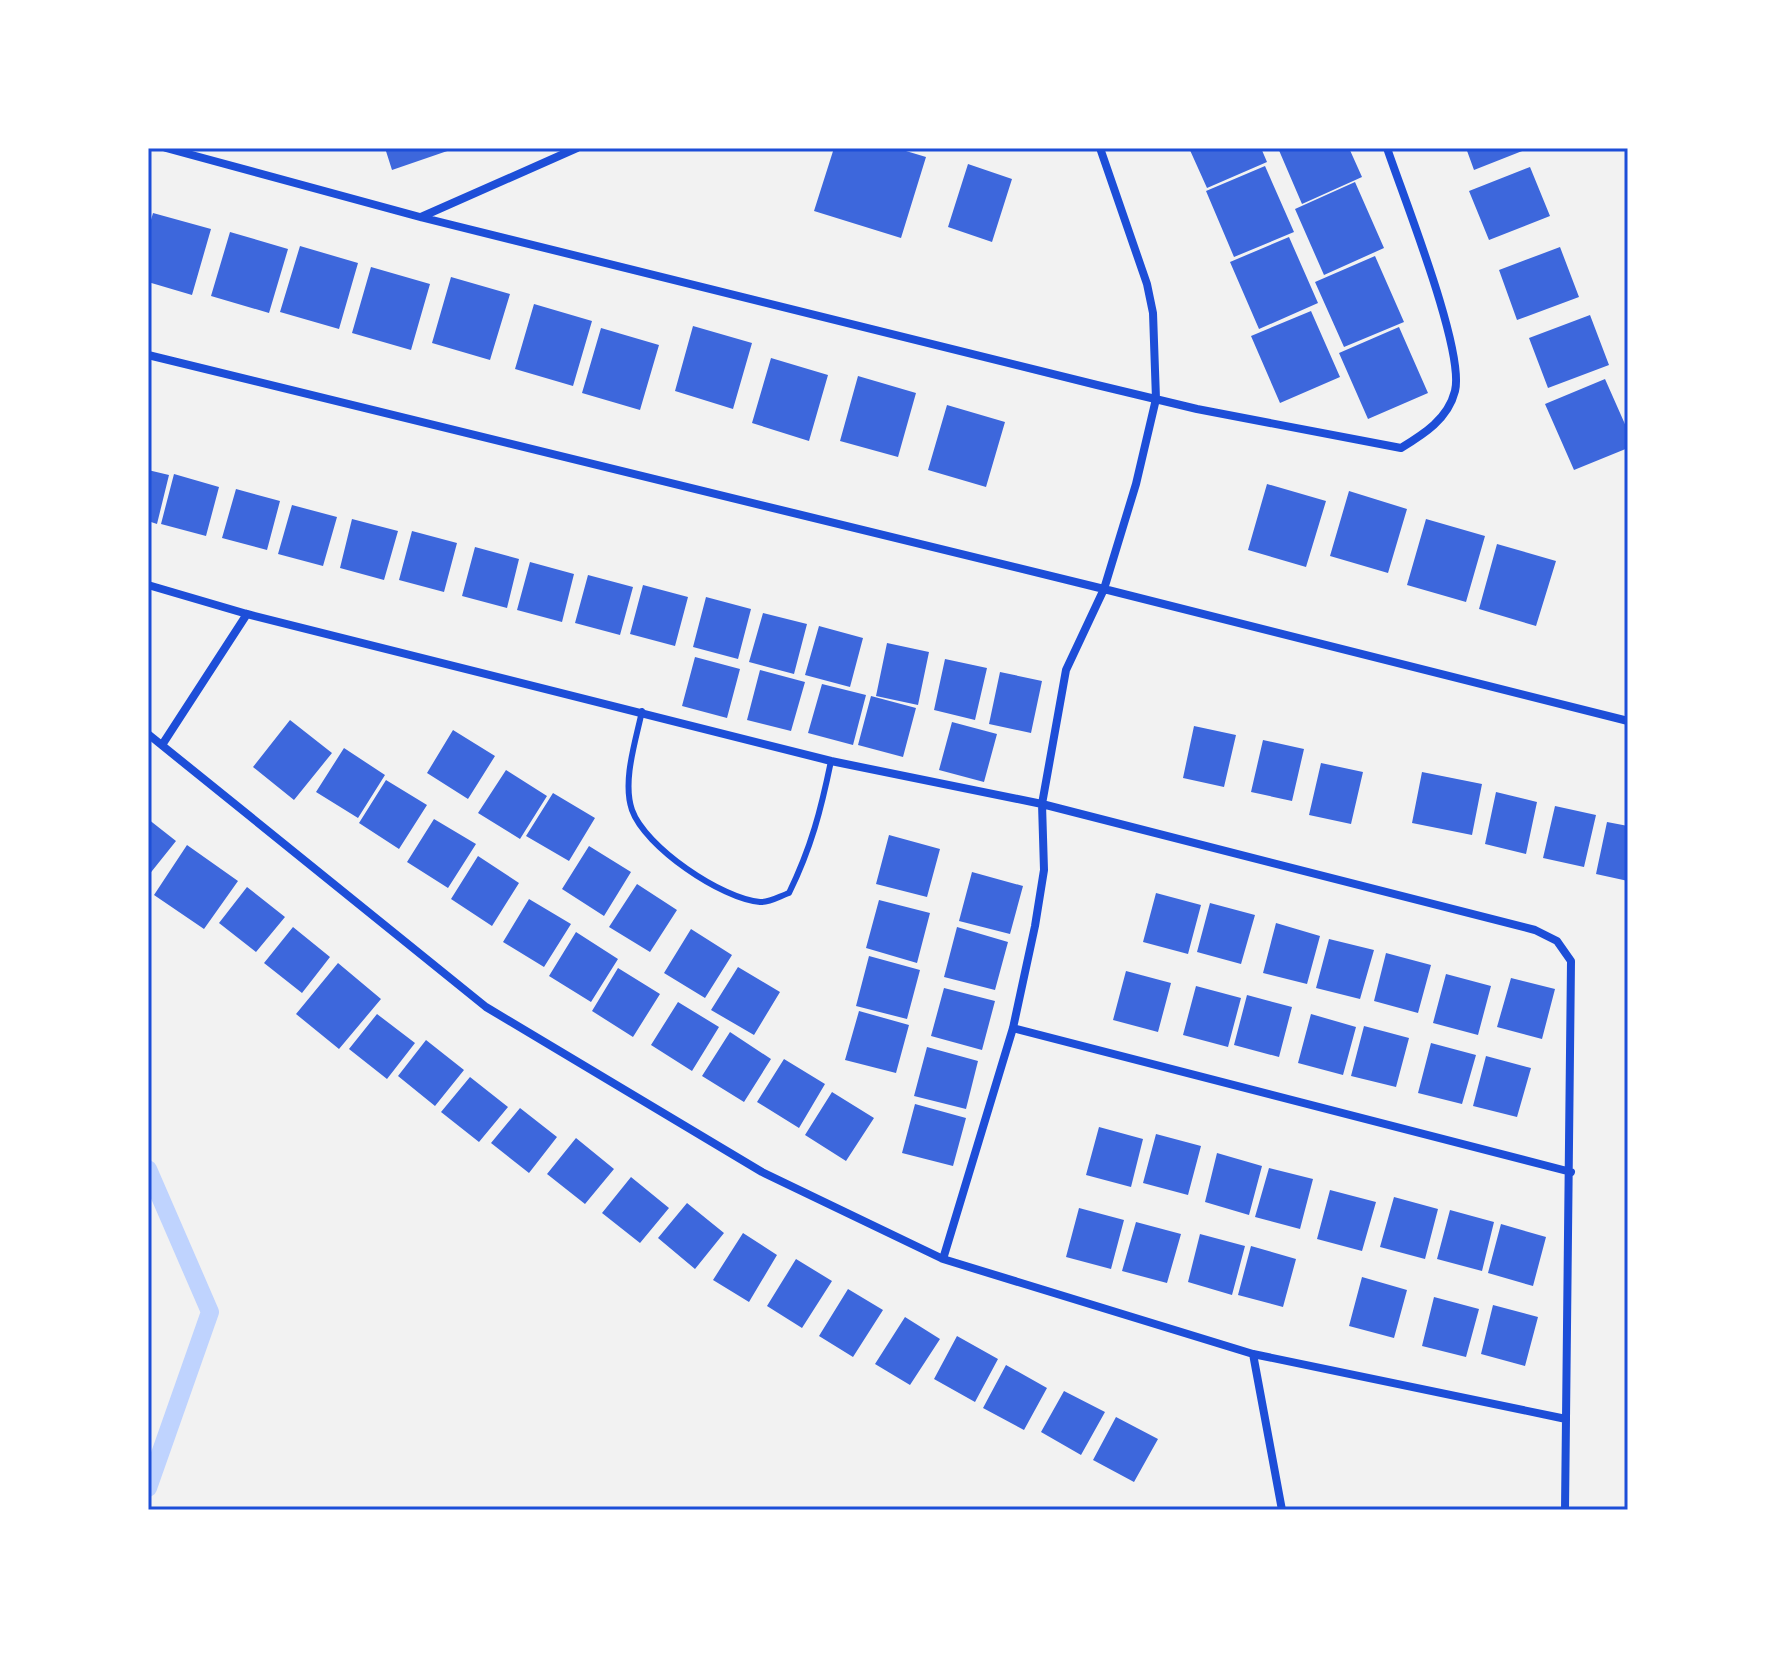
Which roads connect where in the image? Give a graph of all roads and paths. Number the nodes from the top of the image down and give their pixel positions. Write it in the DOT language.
graph roads {
  1 [pos="166,148"];
  2 [pos="577,148"];
  3 [pos="1100,148"];
  4 [pos="1387,148"];
  5 [pos="420,217"];
  6 [pos="148,355"];
  7 [pos="1156,399"];
  8 [pos="148,585"];
  9 [pos="1104,589"];
  10 [pos="247,614"];
  11 [pos="642,711"];
  12 [pos="1628,721"];
  13 [pos="148,734"];
  14 [pos="162,745"];
  15 [pos="831,761"];
  16 [pos="1042,804"];
  17 [pos="1013,1028"];
  18 [pos="1571,1172"];
  19 [pos="943,1259"];
  20 [pos="1253,1354"];
  21 [pos="1566,1419"];
  22 [pos="1282,1510"];
  23 [pos="1565,1510"];
  1 -- 5 [label="street"];
  2 -- 5 [label="street"];
  3 -- 7 [label="street"];
  4 -- 7 [label="street"];
  5 -- 7 [label="street"];
  6 -- 9 [label="street"];
  7 -- 9 [label="street"];
  8 -- 10 [label="street"];
  9 -- 12 [label="street"];
  9 -- 16 [label="street"];
  10 -- 11 [label="street"];
  10 -- 14 [label="street"];
  11 -- 15 [label="street"];
  11 -- 15 [label="lane"];
  13 -- 14 [label="street"];
  14 -- 19 [label="street"];
  15 -- 16 [label="street"];
  16 -- 17 [label="street"];
  16 -- 18 [label="street"];
  17 -- 18 [label="street"];
  17 -- 19 [label="street"];
  18 -- 21 [label="street"];
  19 -- 20 [label="street"];
  20 -- 21 [label="street"];
  20 -- 22 [label="street"];
  21 -- 23 [label="street"];
}
